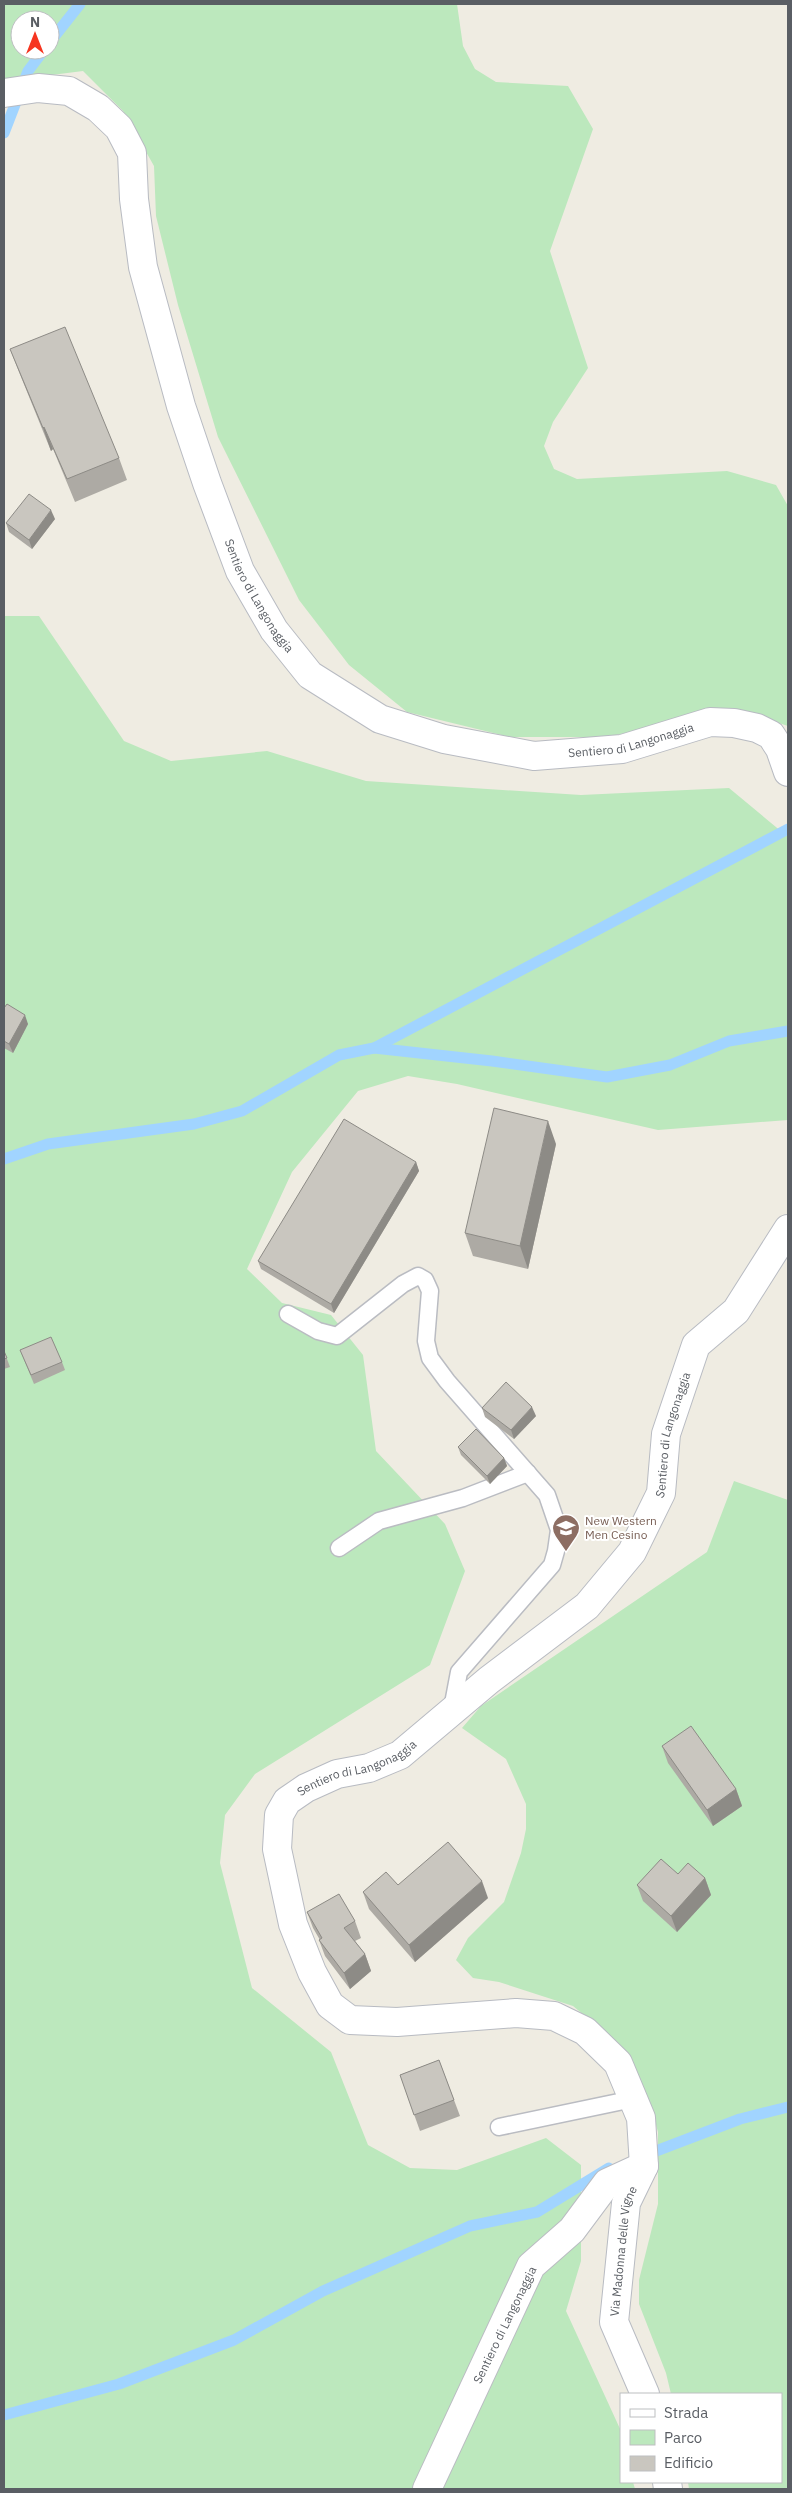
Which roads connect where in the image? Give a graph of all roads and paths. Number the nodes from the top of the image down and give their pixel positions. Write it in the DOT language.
graph roads {
  1 [pos="4,93"];
  2 [pos="788,772"];
  3 [pos="788,1229"];
  4 [pos="288,1314"];
  5 [pos="528,1473"];
  6 [pos="339,1548"];
  7 [pos="452,1709"];
  8 [pos="633,2099"];
  9 [pos="499,2126"];
  10 [pos="644,2166"];
  11 [pos="644,2393"];
  12 [pos="427,2489"];
  1 -- 2 [label="street, Sentiero di Langonaggia"];
  3 -- 7 [label="street, Sentiero di Langonaggia"];
  4 -- 5 [label="lane"];
  5 -- 6 [label="lane"];
  5 -- 7 [label="lane"];
  7 -- 8 [label="street, Sentiero di Langonaggia"];
  8 -- 9 [label="lane"];
  8 -- 10 [label="street, Sentiero di Langonaggia"];
  10 -- 11 [label="street, Via Madonna delle Vigne"];
  10 -- 12 [label="street, Sentiero di Langonaggia"];
}
